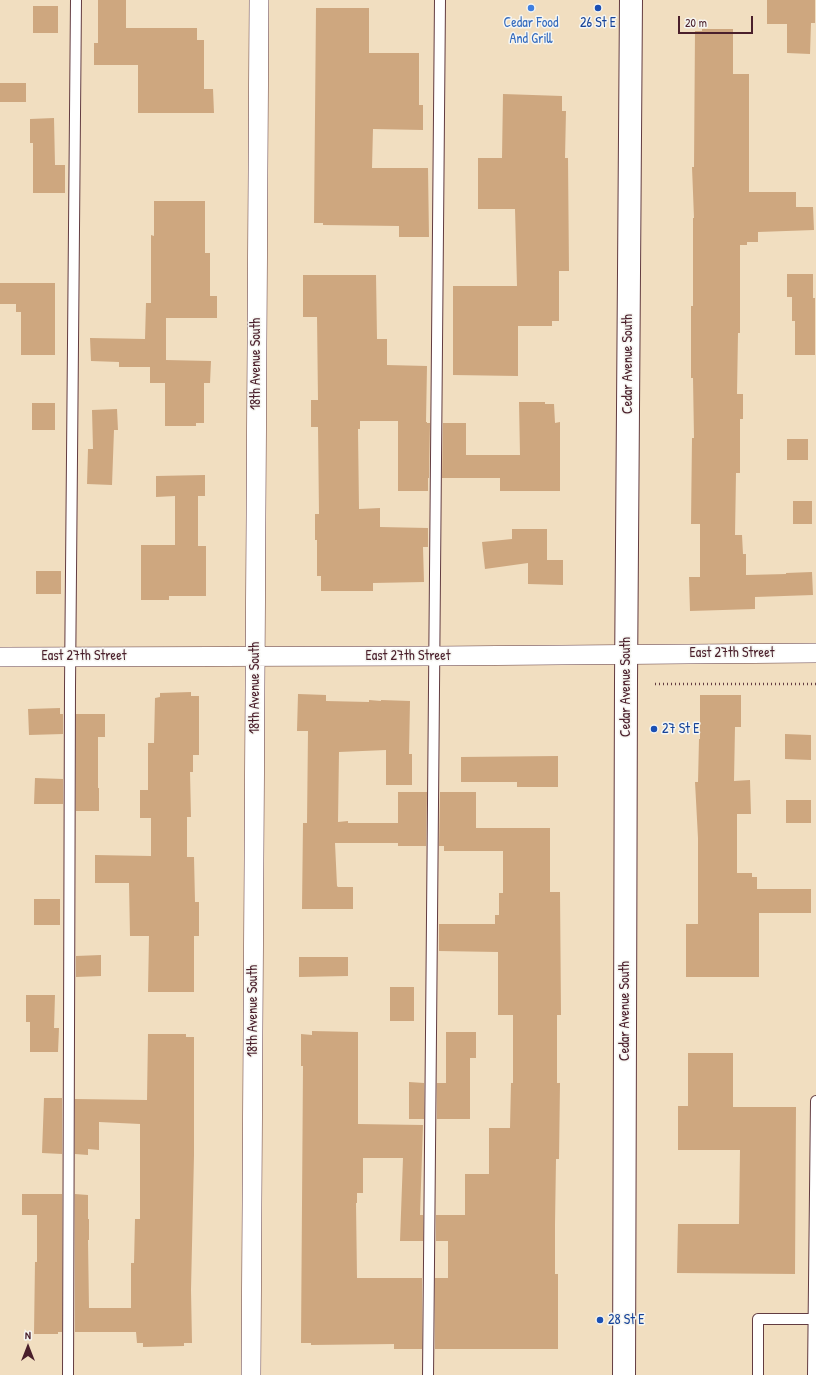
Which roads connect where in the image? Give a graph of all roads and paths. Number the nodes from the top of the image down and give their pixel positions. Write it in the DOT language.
graph roads {
  1 [pos="76,0"];
  2 [pos="259,0"];
  3 [pos="440,0"];
  4 [pos="631,0"];
  5 [pos="816,653"];
  6 [pos="626,654"];
  7 [pos="70,656"];
  8 [pos="254,656"];
  9 [pos="434,656"];
  10 [pos="0,657"];
  11 [pos="655,684"];
  12 [pos="816,684"];
  13 [pos="816,1101"];
  14 [pos="814,1319"];
  15 [pos="68,1375"];
  16 [pos="250,1375"];
  17 [pos="428,1375"];
  18 [pos="624,1375"];
  19 [pos="758,1375"];
  20 [pos="813,1375"];
  1 -- 7 [label="lane"];
  2 -- 8 [label="street, 18th Avenue South"];
  3 -- 9 [label="lane"];
  4 -- 6 [label="main road, Cedar Avenue South"];
  5 -- 6 [label="street, East 27th Street"];
  6 -- 9 [label="street, East 27th Street"];
  6 -- 18 [label="main road, Cedar Avenue South"];
  7 -- 8 [label="street, East 27th Street"];
  7 -- 10 [label="street, East 27th Street"];
  7 -- 15 [label="lane"];
  8 -- 9 [label="street, East 27th Street"];
  8 -- 16 [label="street, 18th Avenue South"];
  9 -- 17 [label="lane"];
  11 -- 12 [label="path"];
  13 -- 14 [label="lane"];
  14 -- 19 [label="lane"];
  14 -- 20 [label="lane"];
}
